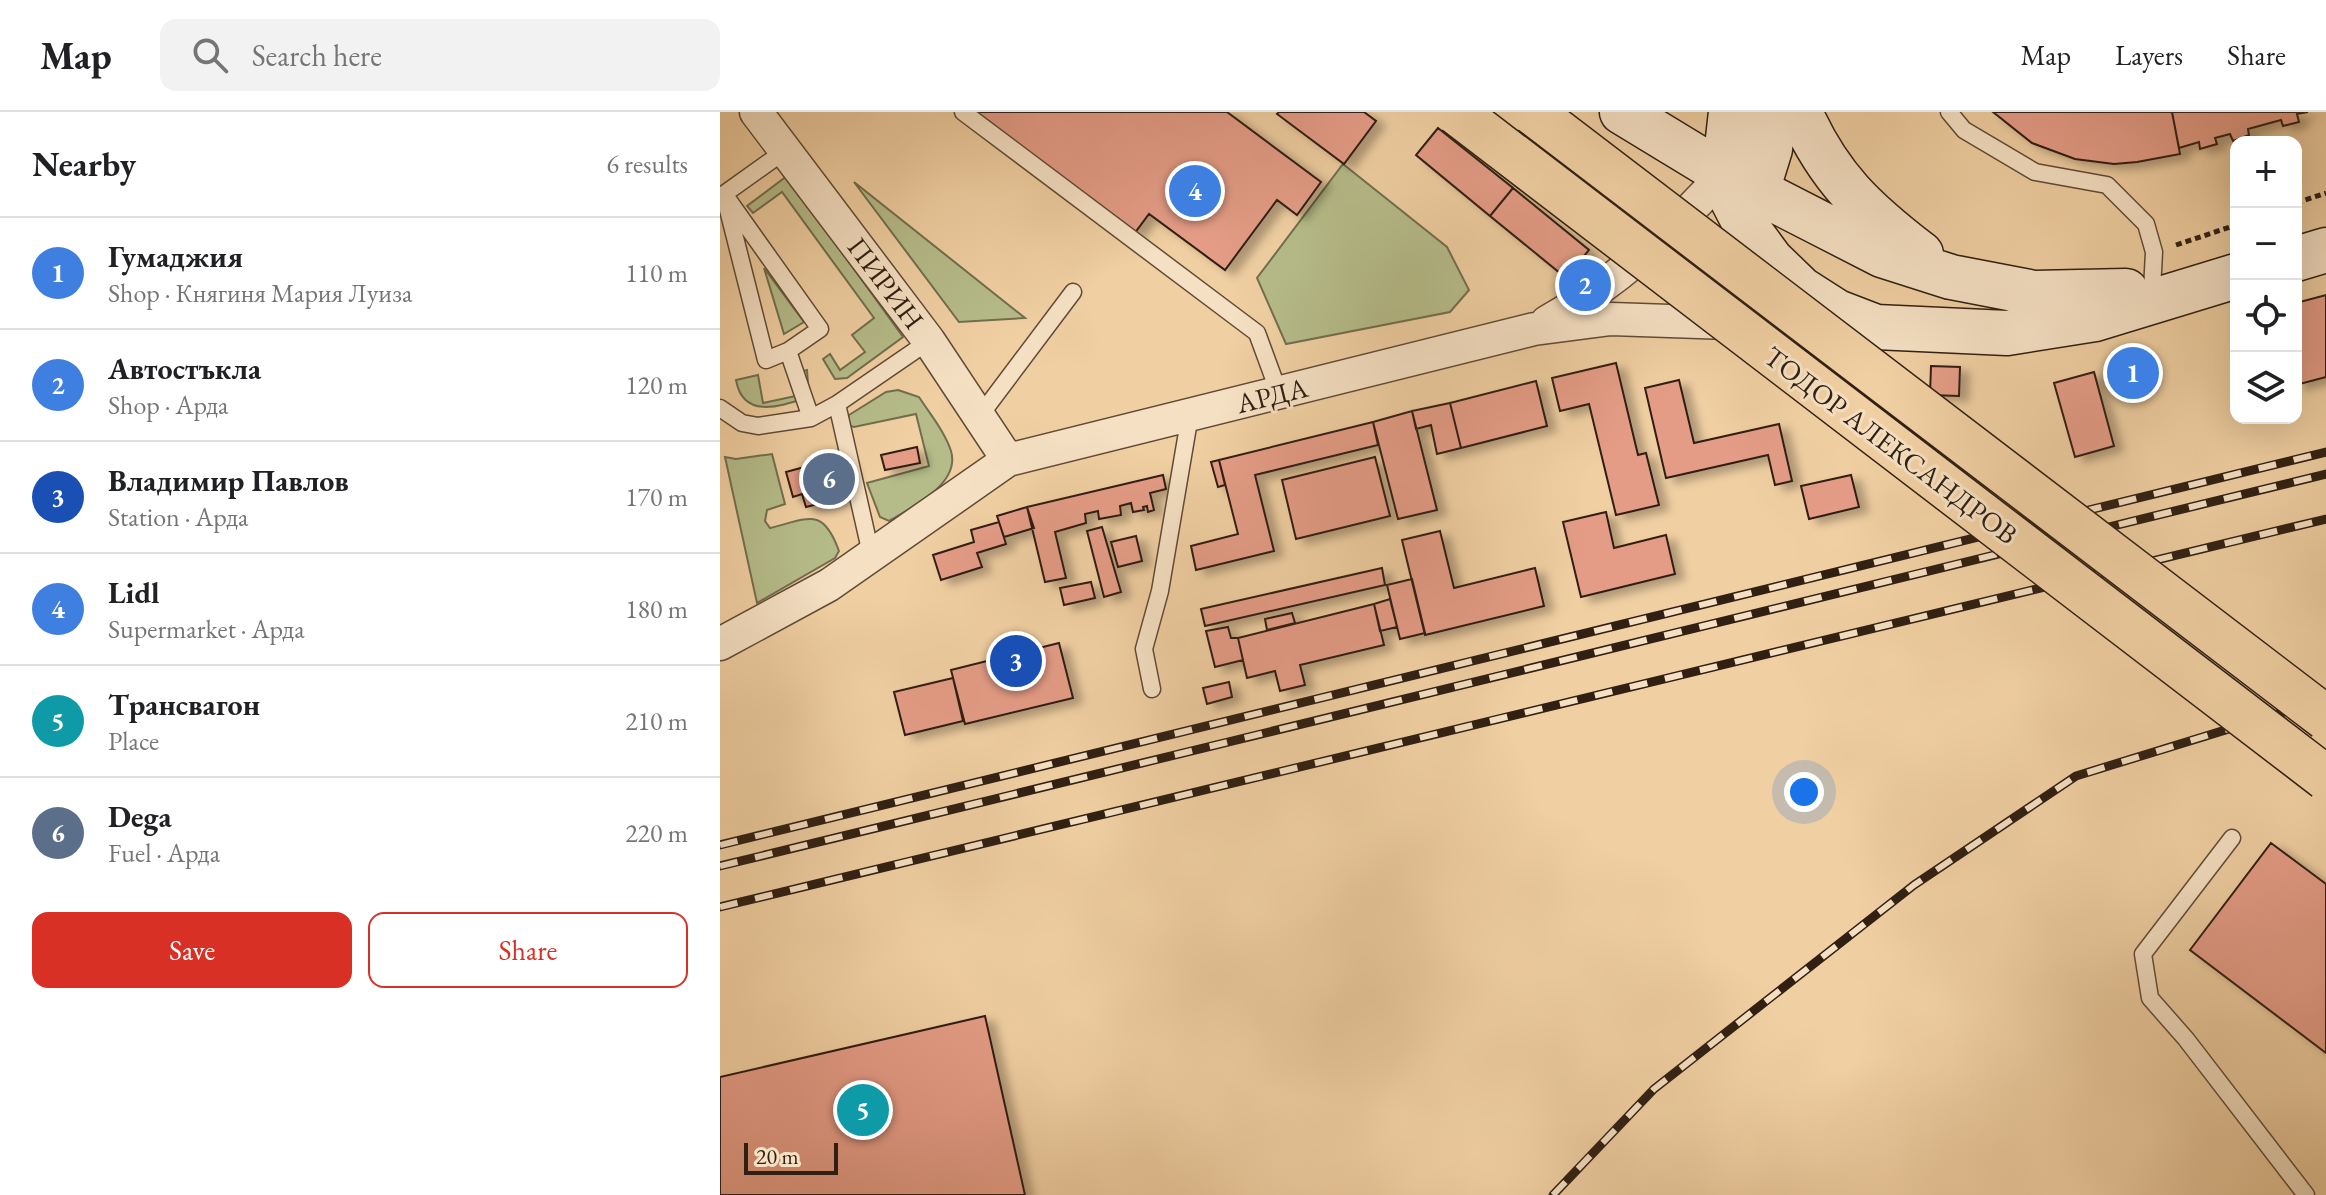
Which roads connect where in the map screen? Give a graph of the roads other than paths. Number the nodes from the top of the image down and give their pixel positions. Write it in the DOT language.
graph roads {
  1 [pos="756,112"];
  2 [pos="963,112"];
  3 [pos="1456,112"];
  4 [pos="1532,112"];
  5 [pos="1731,112"];
  6 [pos="1773,112"];
  7 [pos="1800,112"];
  8 [pos="1949,112"];
  9 [pos="1633,114"];
  10 [pos="786,150"];
  11 [pos="722,196"];
  12 [pos="1743,197"];
  13 [pos="2326,250"];
  14 [pos="2302,257"];
  15 [pos="2153,271"];
  16 [pos="2230,276"];
  17 [pos="1951,277"];
  18 [pos="2230,277"];
  19 [pos="1073,292"];
  20 [pos="1611,319"];
  21 [pos="1876,327"];
  22 [pos="1534,329"];
  23 [pos="929,341"];
  24 [pos="788,351"];
  25 [pos="1279,393"];
  26 [pos="837,404"];
  27 [pos="720,408"];
  28 [pos="1190,415"];
  29 [pos="979,417"];
  30 [pos="811,418"];
  31 [pos="1008,460"];
  32 [pos="871,554"];
  33 [pos="720,644"];
  34 [pos="1152,689"];
  35 [pos="2326,718"];
  36 [pos="2326,778"];
  37 [pos="2232,838"];
  38 [pos="2306,1195"];
  1 -- 10 [label="street, ПИРИН"];
  2 -- 25 [label="lane"];
  3 -- 36 [label="main road, ТОДОР АЛЕКСАНДРОВ, bridge"];
  4 -- 35 [label="main road, ТОДОР АЛЕКСАНДРОВ, bridge"];
  5 -- 12 [label="main road"];
  6 -- 12 [label="main road"];
  7 -- 17 [label="main road"];
  8 -- 15 [label="lane"];
  9 -- 12 [label="main road"];
  10 -- 11 [label="lane"];
  10 -- 23 [label="street, ПИРИН"];
  11 -- 24 [label="lane"];
  11 -- 24 [label="lane"];
  12 -- 17 [label="main road"];
  12 -- 20 [label="street"];
  12 -- 21 [label="main road"];
  12 -- 22 [label="street"];
  13 -- 14 [label="main road"];
  15 -- 16 [label="main road"];
  15 -- 17 [label="main road"];
  18 -- 21 [label="main road"];
  19 -- 29 [label="lane"];
  20 -- 21 [label="street, АРДА"];
  20 -- 22 [label="street, АРДА"];
  22 -- 25 [label="street, АРДА"];
  23 -- 26 [label="lane"];
  23 -- 29 [label="street, ПИРИН"];
  24 -- 30 [label="lane"];
  25 -- 28 [label="street, АРДА"];
  26 -- 30 [label="lane"];
  26 -- 32 [label="lane"];
  27 -- 30 [label="lane"];
  28 -- 31 [label="street, АРДА"];
  28 -- 34 [label="lane"];
  29 -- 31 [label="street, ПИРИН"];
  31 -- 32 [label="street, АРДА"];
  32 -- 33 [label="street, АРДА"];
  37 -- 38 [label="lane"];
}
